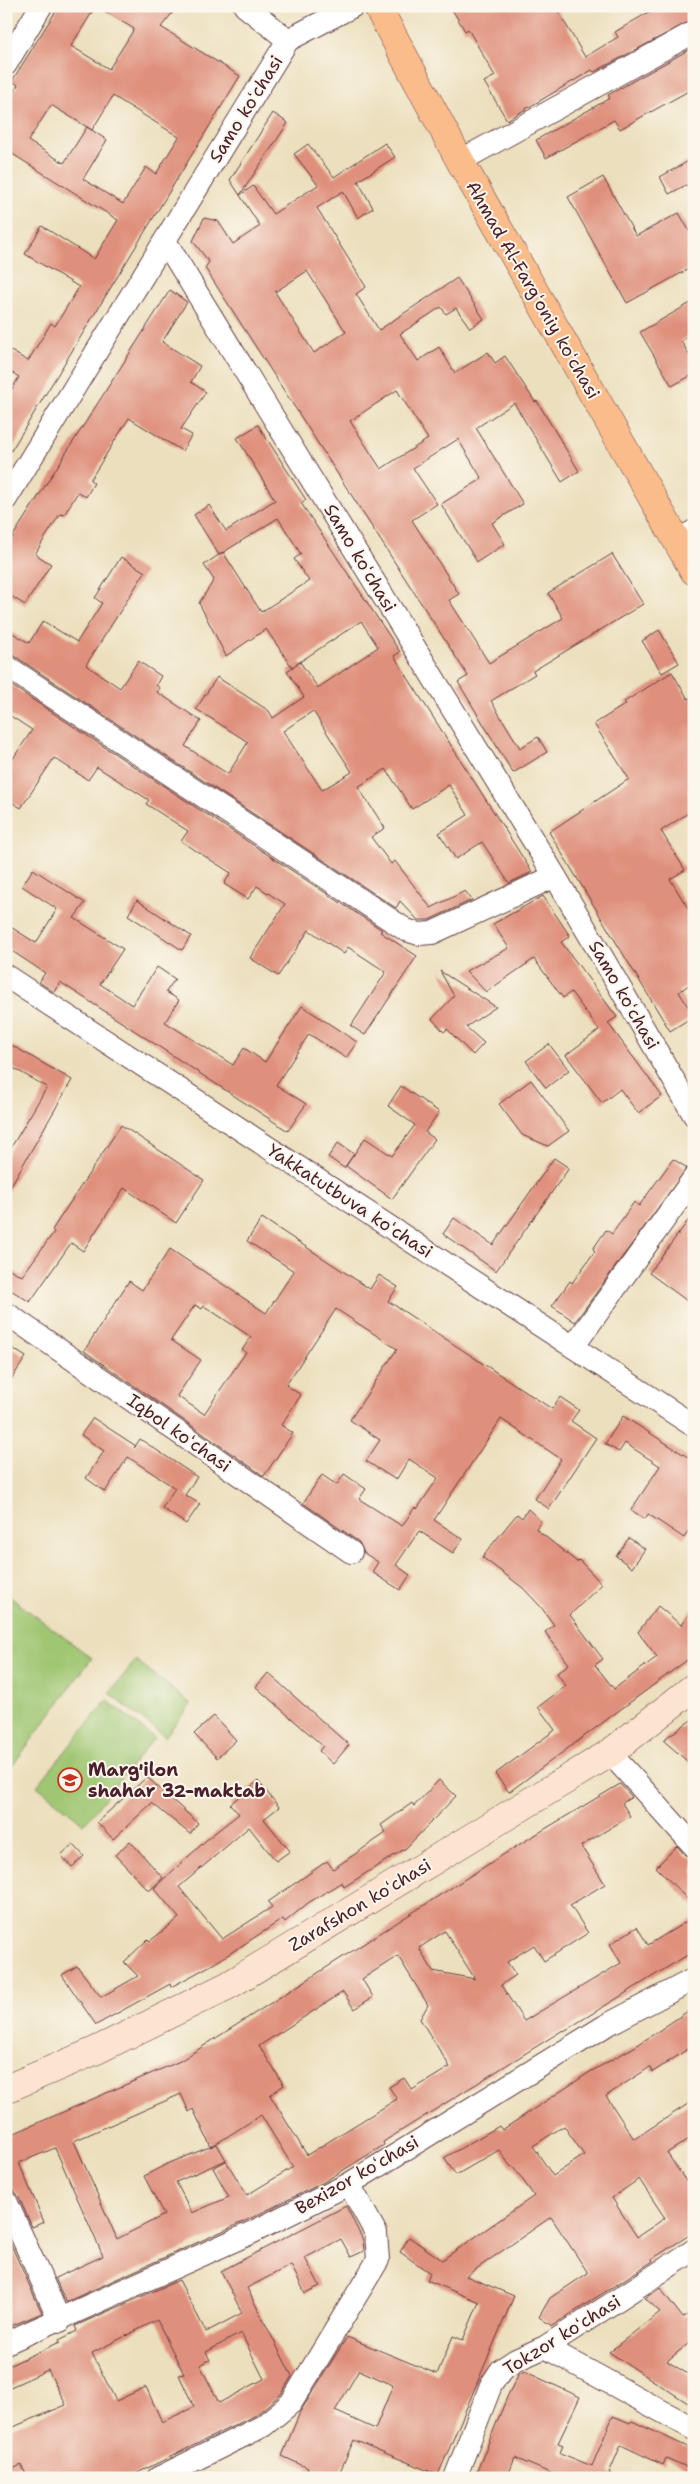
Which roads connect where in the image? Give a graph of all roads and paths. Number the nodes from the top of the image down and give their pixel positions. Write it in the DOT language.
graph roads {
  1 [pos="41,6"];
  2 [pos="245,6"];
  3 [pos="354,6"];
  4 [pos="377,6"];
  5 [pos="694,32"];
  6 [pos="288,40"];
  7 [pos="6,64"];
  8 [pos="460,161"];
  9 [pos="165,240"];
  10 [pos="6,499"];
  11 [pos="685,536"];
  12 [pos="694,570"];
  13 [pos="6,666"];
  14 [pos="555,876"];
  15 [pos="6,976"];
  16 [pos="694,1115"];
  17 [pos="694,1178"];
  18 [pos="6,1313"];
  19 [pos="573,1347"];
  20 [pos="694,1426"];
  21 [pos="351,1552"];
  22 [pos="694,1687"];
  23 [pos="610,1753"];
  24 [pos="694,1846"];
  25 [pos="694,1979"];
  26 [pos="6,2089"];
  27 [pos="349,2184"];
  28 [pos="6,2201"];
  29 [pos="694,2250"];
  30 [pos="60,2321"];
  31 [pos="6,2343"];
  32 [pos="545,2347"];
  33 [pos="694,2429"];
  34 [pos="158,2478"];
  35 [pos="455,2478"];
  1 -- 7 [label="street"];
  2 -- 6 [label="street"];
  3 -- 6 [label="street, Samo koʻchasi"];
  4 -- 8 [label="main road, Ahmad Al-Fargʻoniy koʻchasi"];
  5 -- 8 [label="street"];
  6 -- 9 [label="street, Samo koʻchasi"];
  8 -- 11 [label="main road, Ahmad Al-Fargʻoniy koʻchasi"];
  9 -- 10 [label="street, Samo koʻchasi"];
  9 -- 14 [label="street, Samo koʻchasi"];
  11 -- 12 [label="main road, Ahmad Al-Fargʻoniy koʻchasi"];
  13 -- 14 [label="street"];
  14 -- 16 [label="street, Samo koʻchasi"];
  15 -- 19 [label="street, Yakkatutbuva koʻchasi"];
  17 -- 19 [label="street"];
  18 -- 21 [label="street, Iqbol koʻchasi"];
  19 -- 20 [label="street, Yakkatutbuva koʻchasi"];
  22 -- 23 [label="main road, Zarafshon koʻchasi"];
  23 -- 24 [label="street"];
  23 -- 26 [label="main road, Zarafshon koʻchasi"];
  25 -- 27 [label="street, Bexizor koʻchasi"];
  27 -- 30 [label="street, Bexizor koʻchasi"];
  27 -- 34 [label="street"];
  28 -- 30 [label="street"];
  29 -- 32 [label="street, Tokzor koʻchasi"];
  30 -- 31 [label="street, Bexizor koʻchasi"];
  32 -- 33 [label="street"];
  32 -- 35 [label="street, Tokzor koʻchasi"];
}
